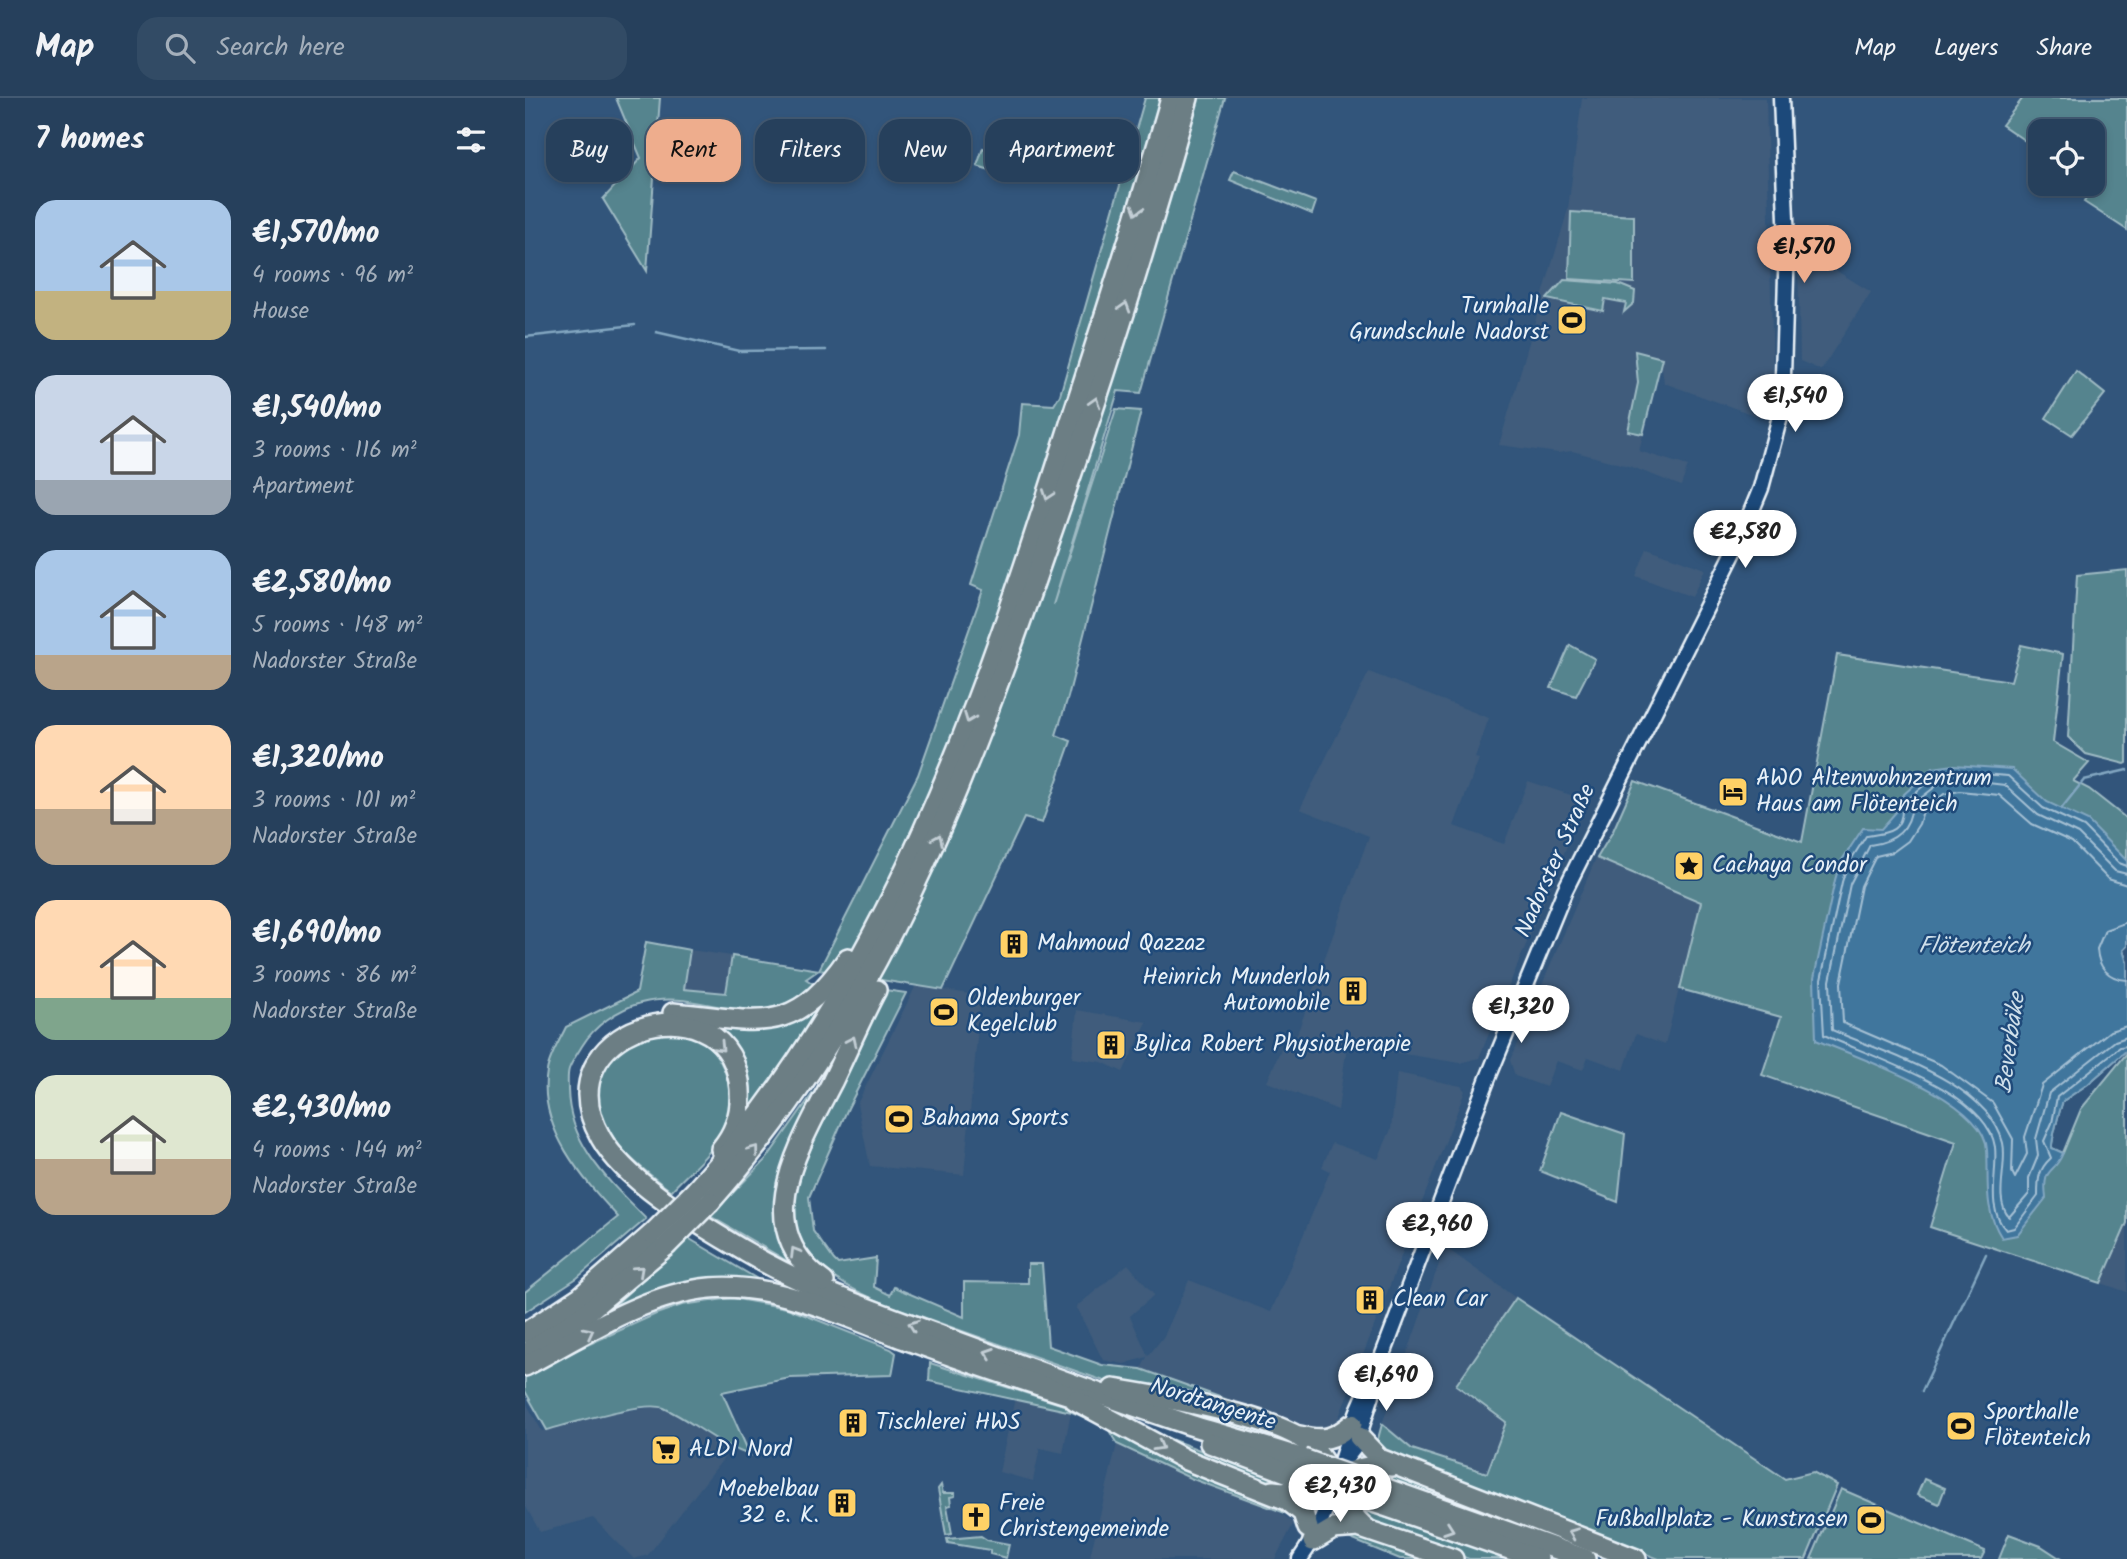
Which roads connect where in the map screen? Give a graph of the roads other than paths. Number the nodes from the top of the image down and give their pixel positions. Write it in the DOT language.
graph roads {
  1 [pos="1171,98"];
  2 [pos="1188,98"];
  3 [pos="1781,98"];
  4 [pos="1096,371"];
  5 [pos="1077,431"];
  6 [pos="880,939"];
  7 [pos="851,1007"];
  8 [pos="702,1197"];
  9 [pos="659,1240"];
  10 [pos="864,1315"];
  11 [pos="525,1333"];
  12 [pos="526,1361"];
  13 [pos="1060,1385"];
  14 [pos="1355,1430"];
  15 [pos="1293,1434"];
  16 [pos="1399,1467"];
  17 [pos="1334,1480"];
  18 [pos="1265,1490"];
  19 [pos="1364,1490"];
  20 [pos="1367,1529"];
  21 [pos="1310,1535"];
  22 [pos="1453,1559"];
  23 [pos="1538,1559"];
  24 [pos="1585,1559"];
  25 [pos="1636,1559"];
  1 -- 4 [label="highway, one-way"];
  4 -- 2 [label="highway, one-way"];
  3 -- 14 [label="street, Nadorster Straße"];
  4 -- 5 [label="highway"];
  5 -- 6 [label="highway, one-way"];
  6 -- 5 [label="highway, one-way"];
  6 -- 7 [label="highway"];
  6 -- 7 [label="highway"];
  6 -- 10 [label="highway"];
  7 -- 8 [label="highway"];
  10 -- 7 [label="highway, one-way"];
  8 -- 9 [label="highway, bridge"];
  10 -- 8 [label="highway, one-way"];
  9 -- 11 [label="highway"];
  12 -- 9 [label="highway, one-way"];
  12 -- 10 [label="highway, one-way"];
  10 -- 13 [label="highway, Nordtangente"];
  13 -- 15 [label="highway"];
  13 -- 18 [label="highway, one-way"];
  13 -- 19 [label="highway, Nordtangente, bridge"];
  14 -- 15 [label="highway"];
  14 -- 16 [label="highway"];
  14 -- 17 [label="street, Nadorster Straße"];
  15 -- 17 [label="highway"];
  16 -- 17 [label="highway"];
  25 -- 16 [label="highway, one-way"];
  17 -- 18 [label="highway"];
  17 -- 20 [label="highway"];
  17 -- 21 [label="street, Nadorster Straße"];
  18 -- 21 [label="highway"];
  19 -- 23 [label="highway, Nordtangente, one-way"];
  19 -- 24 [label="highway, Nordtangente"];
  20 -- 21 [label="highway"];
  20 -- 22 [label="highway"];
}
